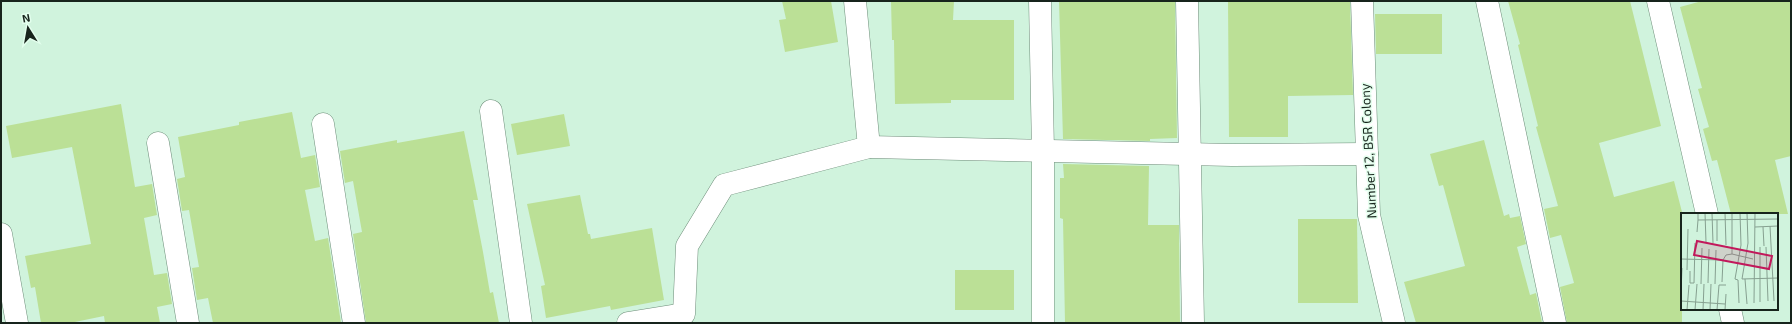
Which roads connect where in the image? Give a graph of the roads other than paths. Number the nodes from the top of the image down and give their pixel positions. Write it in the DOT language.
graph roads {
  1 [pos="855,1"];
  2 [pos="1040,1"];
  3 [pos="1187,1"];
  4 [pos="1362,1"];
  5 [pos="1487,1"];
  6 [pos="1658,1"];
  7 [pos="491,111"];
  8 [pos="323,124"];
  9 [pos="158,143"];
  10 [pos="860,149"];
  11 [pos="1044,151"];
  12 [pos="1191,154"];
  13 [pos="1367,154"];
  14 [pos="1708,213"];
  15 [pos="1,234"];
  16 [pos="1730,310"];
  17 [pos="685,319"];
  18 [pos="17,323"];
  19 [pos="188,323"];
  20 [pos="354,323"];
  21 [pos="522,323"];
  22 [pos="628,323"];
  23 [pos="1043,323"];
  24 [pos="1193,323"];
  25 [pos="1394,323"];
  26 [pos="1555,323"];
  27 [pos="1733,323"];
  1 -- 10 [label="street"];
  2 -- 11 [label="street"];
  3 -- 12 [label="street"];
  4 -- 13 [label="street, Number 12, BSR Colony"];
  5 -- 26 [label="street"];
  6 -- 14 [label="street"];
  7 -- 21 [label="street"];
  8 -- 20 [label="street"];
  9 -- 19 [label="street"];
  10 -- 11 [label="street"];
  10 -- 17 [label="street"];
  11 -- 12 [label="street"];
  11 -- 23 [label="street"];
  12 -- 13 [label="street"];
  12 -- 24 [label="street"];
  13 -- 25 [label="street, Number 12, BSR Colony"];
  15 -- 18 [label="street"];
  16 -- 27 [label="street"];
  17 -- 22 [label="street"];
}
